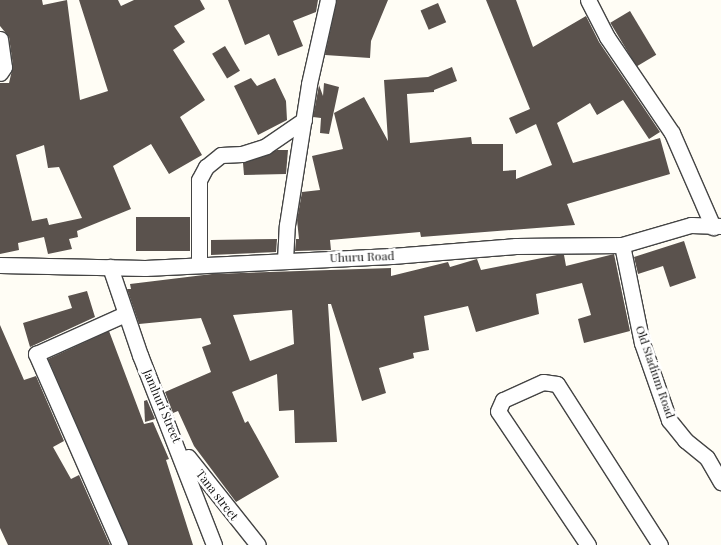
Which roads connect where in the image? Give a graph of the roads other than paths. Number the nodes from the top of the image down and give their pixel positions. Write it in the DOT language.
graph roads {
  1 [pos="328,0"];
  2 [pos="588,0"];
  3 [pos="0,39"];
  4 [pos="0,73"];
  5 [pos="304,120"];
  6 [pos="717,226"];
  7 [pos="622,244"];
  8 [pos="285,260"];
  9 [pos="200,264"];
  10 [pos="0,265"];
  11 [pos="110,267"];
  12 [pos="125,314"];
  13 [pos="177,444"];
  14 [pos="721,482"];
  15 [pos="232,515"];
  16 [pos="209,526"];
  17 [pos="120,545"];
  18 [pos="214,545"];
  19 [pos="258,545"];
  20 [pos="588,545"];
  21 [pos="660,545"];
  1 -- 5 [label="street"];
  2 -- 6 [label="street"];
  3 -- 4 [label="street"];
  5 -- 8 [label="street"];
  5 -- 9 [label="street"];
  6 -- 7 [label="street, Uhuru Road"];
  7 -- 8 [label="street, Uhuru Road"];
  7 -- 14 [label="street, Old Stadium Road"];
  8 -- 9 [label="street, Uhuru Road"];
  9 -- 11 [label="street, Uhuru Road"];
  10 -- 11 [label="street, Uhuru Road"];
  11 -- 12 [label="street, Jamhuri Street"];
  12 -- 13 [label="street, Jamhuri Street"];
  12 -- 17 [label="street"];
  13 -- 15 [label="street, Tana street"];
  13 -- 16 [label="street, Jamhuri Street"];
  15 -- 16 [label="street"];
  15 -- 19 [label="street, Tana street"];
  16 -- 18 [label="street, Jamhuri Street"];
  20 -- 21 [label="street"];
}
